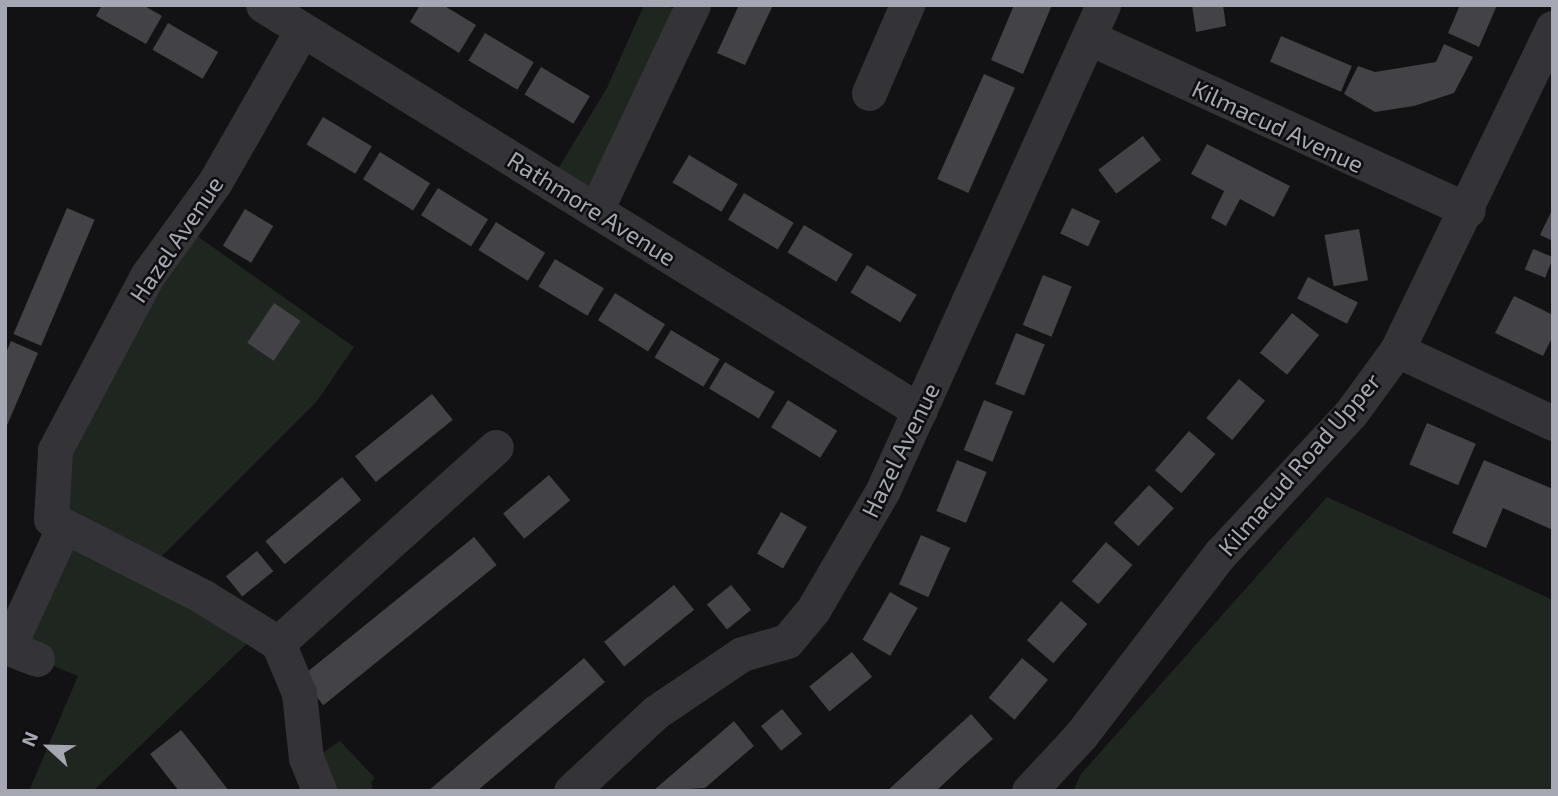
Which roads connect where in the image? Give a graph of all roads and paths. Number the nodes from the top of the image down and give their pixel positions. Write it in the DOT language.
graph roads {
  1 [pos="263,5"];
  2 [pos="694,5"];
  3 [pos="907,5"];
  4 [pos="1103,5"];
  5 [pos="1553,28"];
  6 [pos="302,30"];
  7 [pos="1090,38"];
  8 [pos="869,93"];
  9 [pos="596,210"];
  10 [pos="1468,210"];
  11 [pos="1397,350"];
  12 [pos="920,411"];
  13 [pos="1553,423"];
  14 [pos="496,447"];
  15 [pos="64,526"];
  16 [pos="278,643"];
  17 [pos="17,651"];
  18 [pos="319,791"];
  19 [pos="571,791"];
  20 [pos="1029,791"];
  1 -- 6 [label="street, Rathmore Avenue"];
  2 -- 9 [label="street"];
  3 -- 8 [label="street"];
  4 -- 7 [label="street, Hazel Avenue"];
  5 -- 10 [label="street, Kilmacud Road Upper"];
  6 -- 9 [label="street, Rathmore Avenue"];
  6 -- 15 [label="street, Hazel Avenue"];
  7 -- 10 [label="street, Kilmacud Avenue"];
  7 -- 12 [label="street, Hazel Avenue"];
  9 -- 12 [label="street, Rathmore Avenue"];
  10 -- 11 [label="street, Kilmacud Road Upper"];
  11 -- 13 [label="street"];
  11 -- 20 [label="street, Kilmacud Road Upper"];
  12 -- 19 [label="street, Hazel Avenue"];
  14 -- 16 [label="street"];
  15 -- 16 [label="street"];
  15 -- 17 [label="street"];
  16 -- 18 [label="street"];
}
